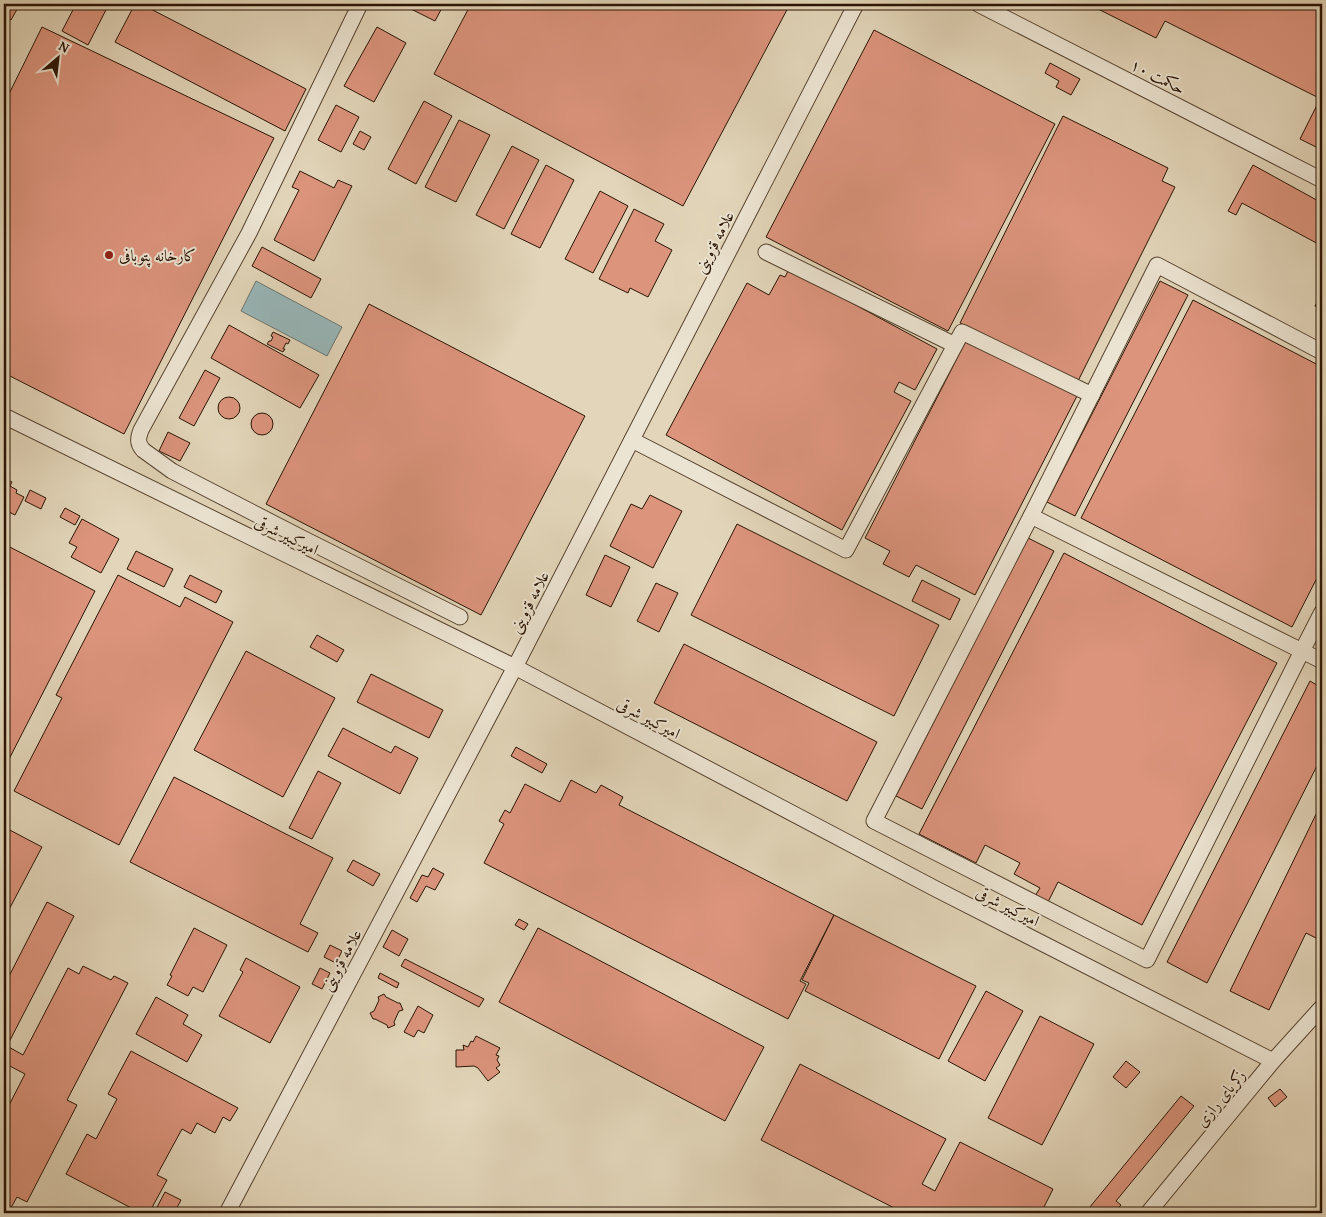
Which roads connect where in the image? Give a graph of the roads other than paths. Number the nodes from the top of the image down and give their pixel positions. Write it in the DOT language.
graph roads {
  1 [pos="360,4"];
  2 [pos="856,4"];
  3 [pos="978,4"];
  4 [pos="1322,180"];
  5 [pos="766,252"];
  6 [pos="955,345"];
  7 [pos="1322,352"];
  8 [pos="1092,395"];
  9 [pos="4,416"];
  10 [pos="632,440"];
  11 [pos="1031,516"];
  12 [pos="1322,612"];
  13 [pos="460,616"];
  14 [pos="1302,650"];
  15 [pos="1322,661"];
  16 [pos="515,667"];
  17 [pos="1322,1007"];
  18 [pos="1273,1061"];
  19 [pos="227,1213"];
  20 [pos="1148,1213"];
  1 -- 13 [label="street"];
  2 -- 10 [label="street, علامه قزوینی"];
  3 -- 4 [label="street, حکمت ۱۰"];
  5 -- 6 [label="street"];
  6 -- 8 [label="street"];
  6 -- 10 [label="street"];
  7 -- 8 [label="street"];
  8 -- 11 [label="street"];
  9 -- 16 [label="street, امیرکبیر شرقی"];
  10 -- 16 [label="street, علامه قزوینی"];
  11 -- 14 [label="street"];
  11 -- 14 [label="street"];
  12 -- 14 [label="street"];
  14 -- 15 [label="street"];
  16 -- 18 [label="street, امیرکبیر شرقی"];
  16 -- 19 [label="street, علامه قزوینی"];
  17 -- 18 [label="street, زکریای رازی"];
  18 -- 20 [label="street, زکریای رازی"];
}
